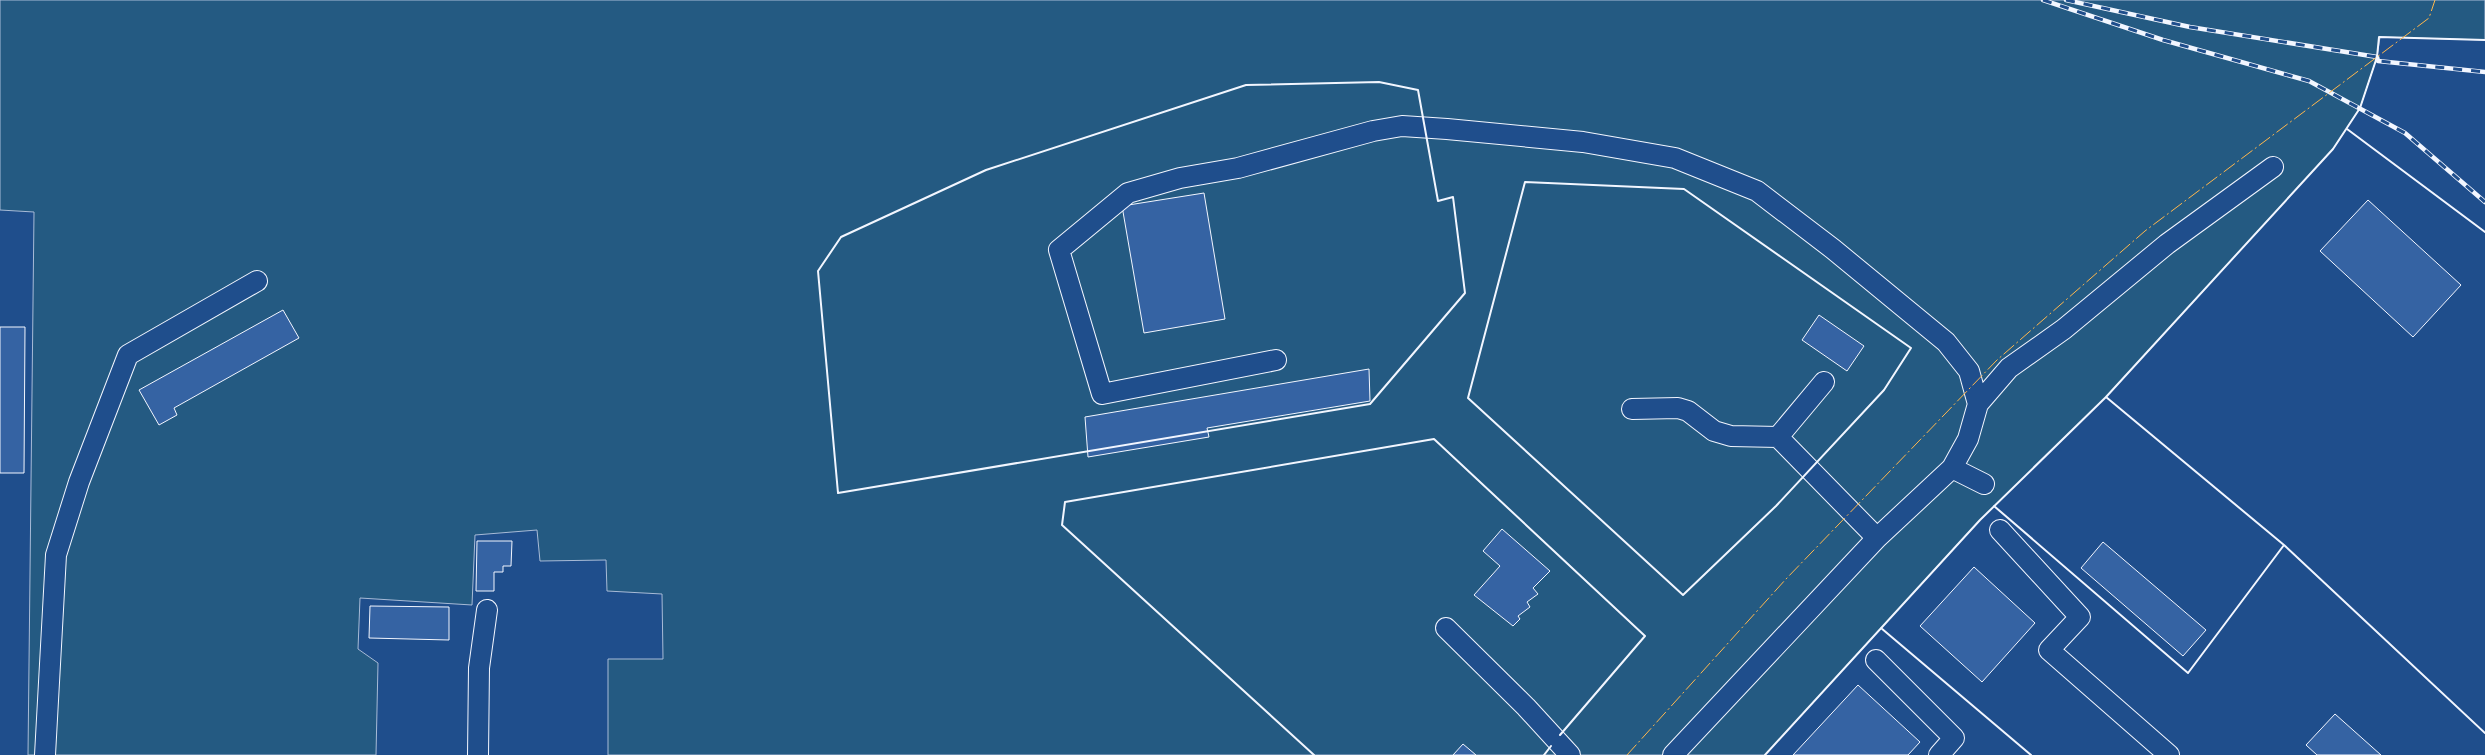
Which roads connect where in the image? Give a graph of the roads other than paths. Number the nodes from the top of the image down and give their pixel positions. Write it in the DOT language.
graph roads {
  1 [pos="2273,167"];
  2 [pos="257,281"];
  3 [pos="1276,360"];
  4 [pos="1824,382"];
  5 [pos="1978,404"];
  6 [pos="1632,410"];
  7 [pos="1778,437"];
  8 [pos="1952,468"];
  9 [pos="1984,484"];
  10 [pos="2000,530"];
  11 [pos="1877,538"];
  12 [pos="487,610"];
  13 [pos="1446,628"];
  14 [pos="1876,660"];
  15 [pos="45,755"];
  16 [pos="478,755"];
  17 [pos="1570,755"];
  18 [pos="1673,755"];
  19 [pos="1940,755"];
  20 [pos="2169,755"];
  1 -- 5 [label="street"];
  2 -- 15 [label="street"];
  3 -- 5 [label="street"];
  4 -- 7 [label="street"];
  5 -- 8 [label="street"];
  6 -- 7 [label="street"];
  7 -- 11 [label="street"];
  8 -- 9 [label="street"];
  8 -- 11 [label="street"];
  10 -- 20 [label="street"];
  11 -- 18 [label="street"];
  12 -- 16 [label="street"];
  13 -- 17 [label="street"];
  14 -- 19 [label="street"];
}
